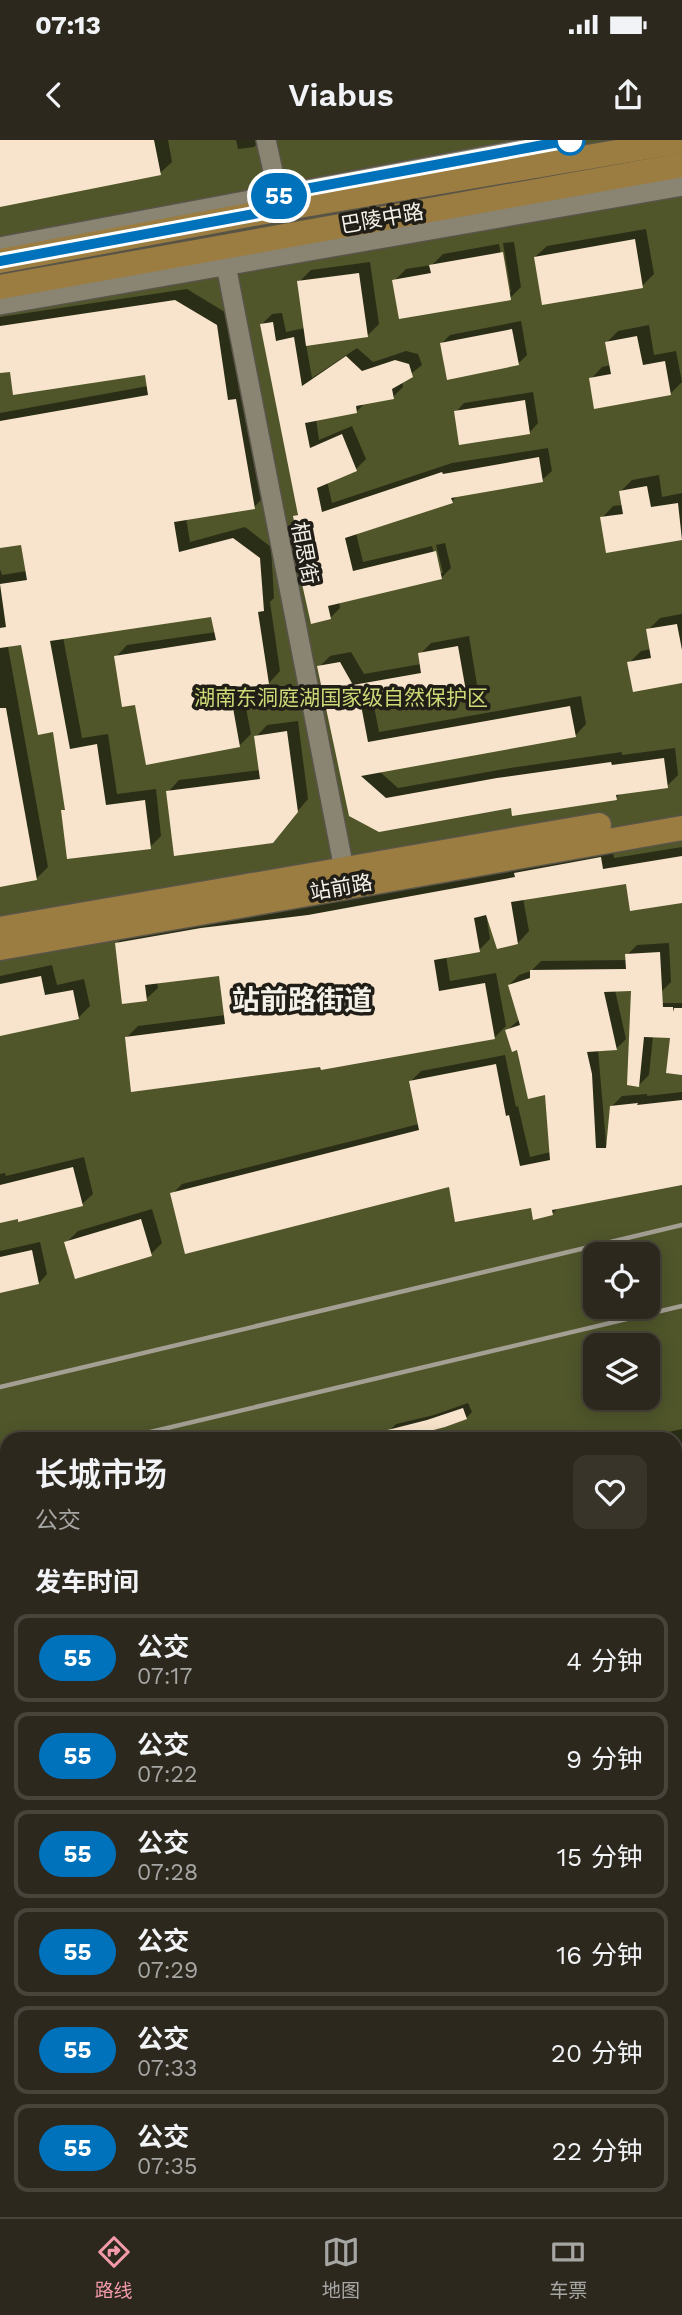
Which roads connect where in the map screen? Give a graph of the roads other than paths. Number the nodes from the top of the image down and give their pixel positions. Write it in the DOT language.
graph roads {
  1 [pos="267,140"];
  2 [pos="570,140"];
  3 [pos="682,141"];
  4 [pos="682,165"];
  5 [pos="640,173"];
  6 [pos="674,187"];
  7 [pos="511,195"];
  8 [pos="280,202"];
  9 [pos="553,208"];
  10 [pos="0,247"];
  11 [pos="224,256"];
  12 [pos="0,261"];
  13 [pos="0,287"];
  14 [pos="0,305"];
  15 [pos="682,811"];
  16 [pos="682,828"];
  17 [pos="344,869"];
  18 [pos="0,929"];
  19 [pos="0,947"];
  1 -- 8 [label="street"];
  2 -- 8 [label="street"];
  3 -- 8 [label="main road, 巴陵中路"];
  4 -- 5 [label="main road, 巴陵中路"];
  5 -- 6 [label="street"];
  5 -- 7 [label="main road, 巴陵中路"];
  6 -- 9 [label="street"];
  7 -- 9 [label="street"];
  7 -- 11 [label="main road, 巴陵中路"];
  8 -- 10 [label="street"];
  8 -- 12 [label="main road, 巴陵中路"];
  9 -- 11 [label="street"];
  11 -- 13 [label="main road, 巴陵中路"];
  11 -- 14 [label="street"];
  11 -- 17 [label="street, 相思街"];
  15 -- 17 [label="main road, 站前路"];
  16 -- 19 [label="main road, 站前路"];
  17 -- 18 [label="main road, 站前路"];
}
